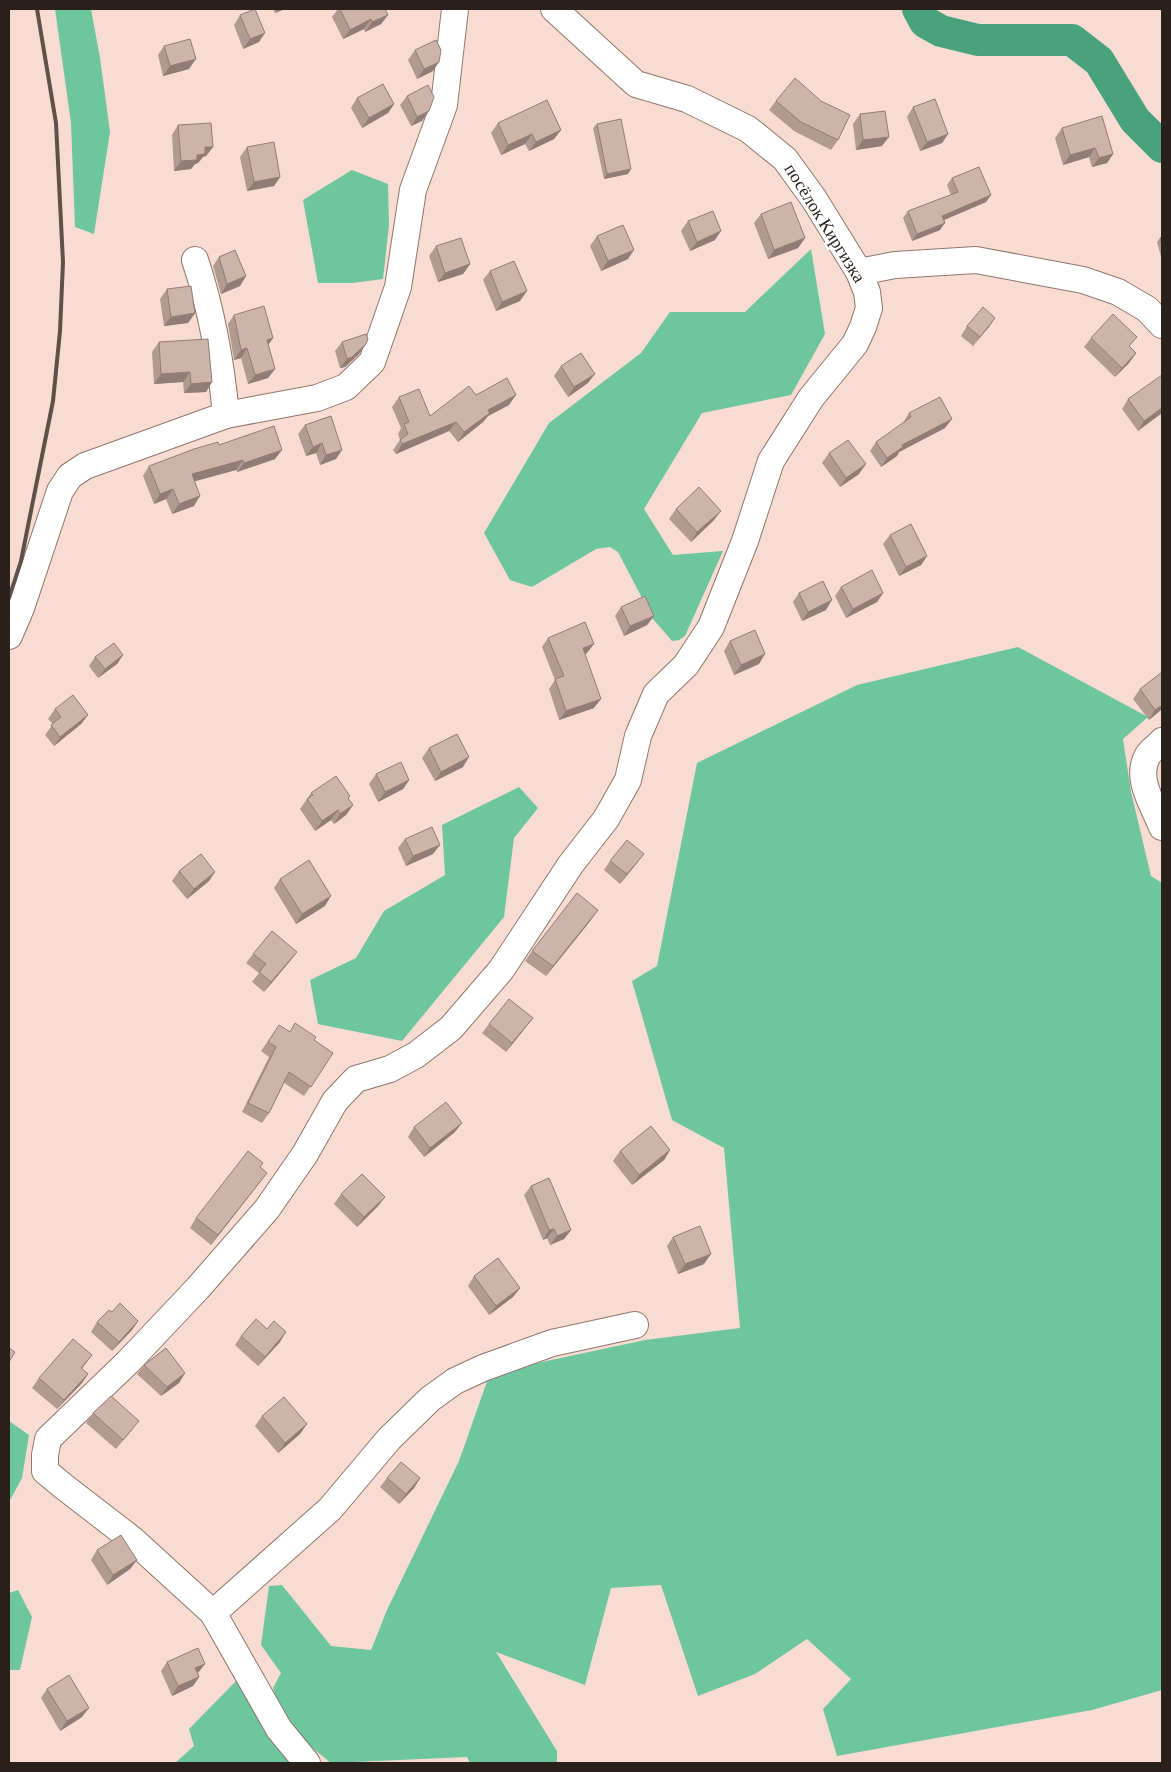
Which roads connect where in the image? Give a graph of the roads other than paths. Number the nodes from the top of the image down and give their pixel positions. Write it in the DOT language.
graph roads {
  1 [pos="455,9"];
  2 [pos="554,9"];
  3 [pos="195,260"];
  4 [pos="859,272"];
  5 [pos="1162,325"];
  6 [pos="226,415"];
  7 [pos="9,636"];
  8 [pos="1162,741"];
  9 [pos="1162,826"];
  10 [pos="635,1325"];
  11 [pos="213,1613"];
  12 [pos="307,1763"];
  1 -- 6 [label="street"];
  2 -- 4 [label="street, посёлок Киргизка"];
  3 -- 6 [label="street"];
  4 -- 5 [label="street"];
  4 -- 11 [label="street, посёлок Киргизка"];
  6 -- 7 [label="street"];
  8 -- 9 [label="street"];
  10 -- 11 [label="street"];
  11 -- 12 [label="street"];
}
